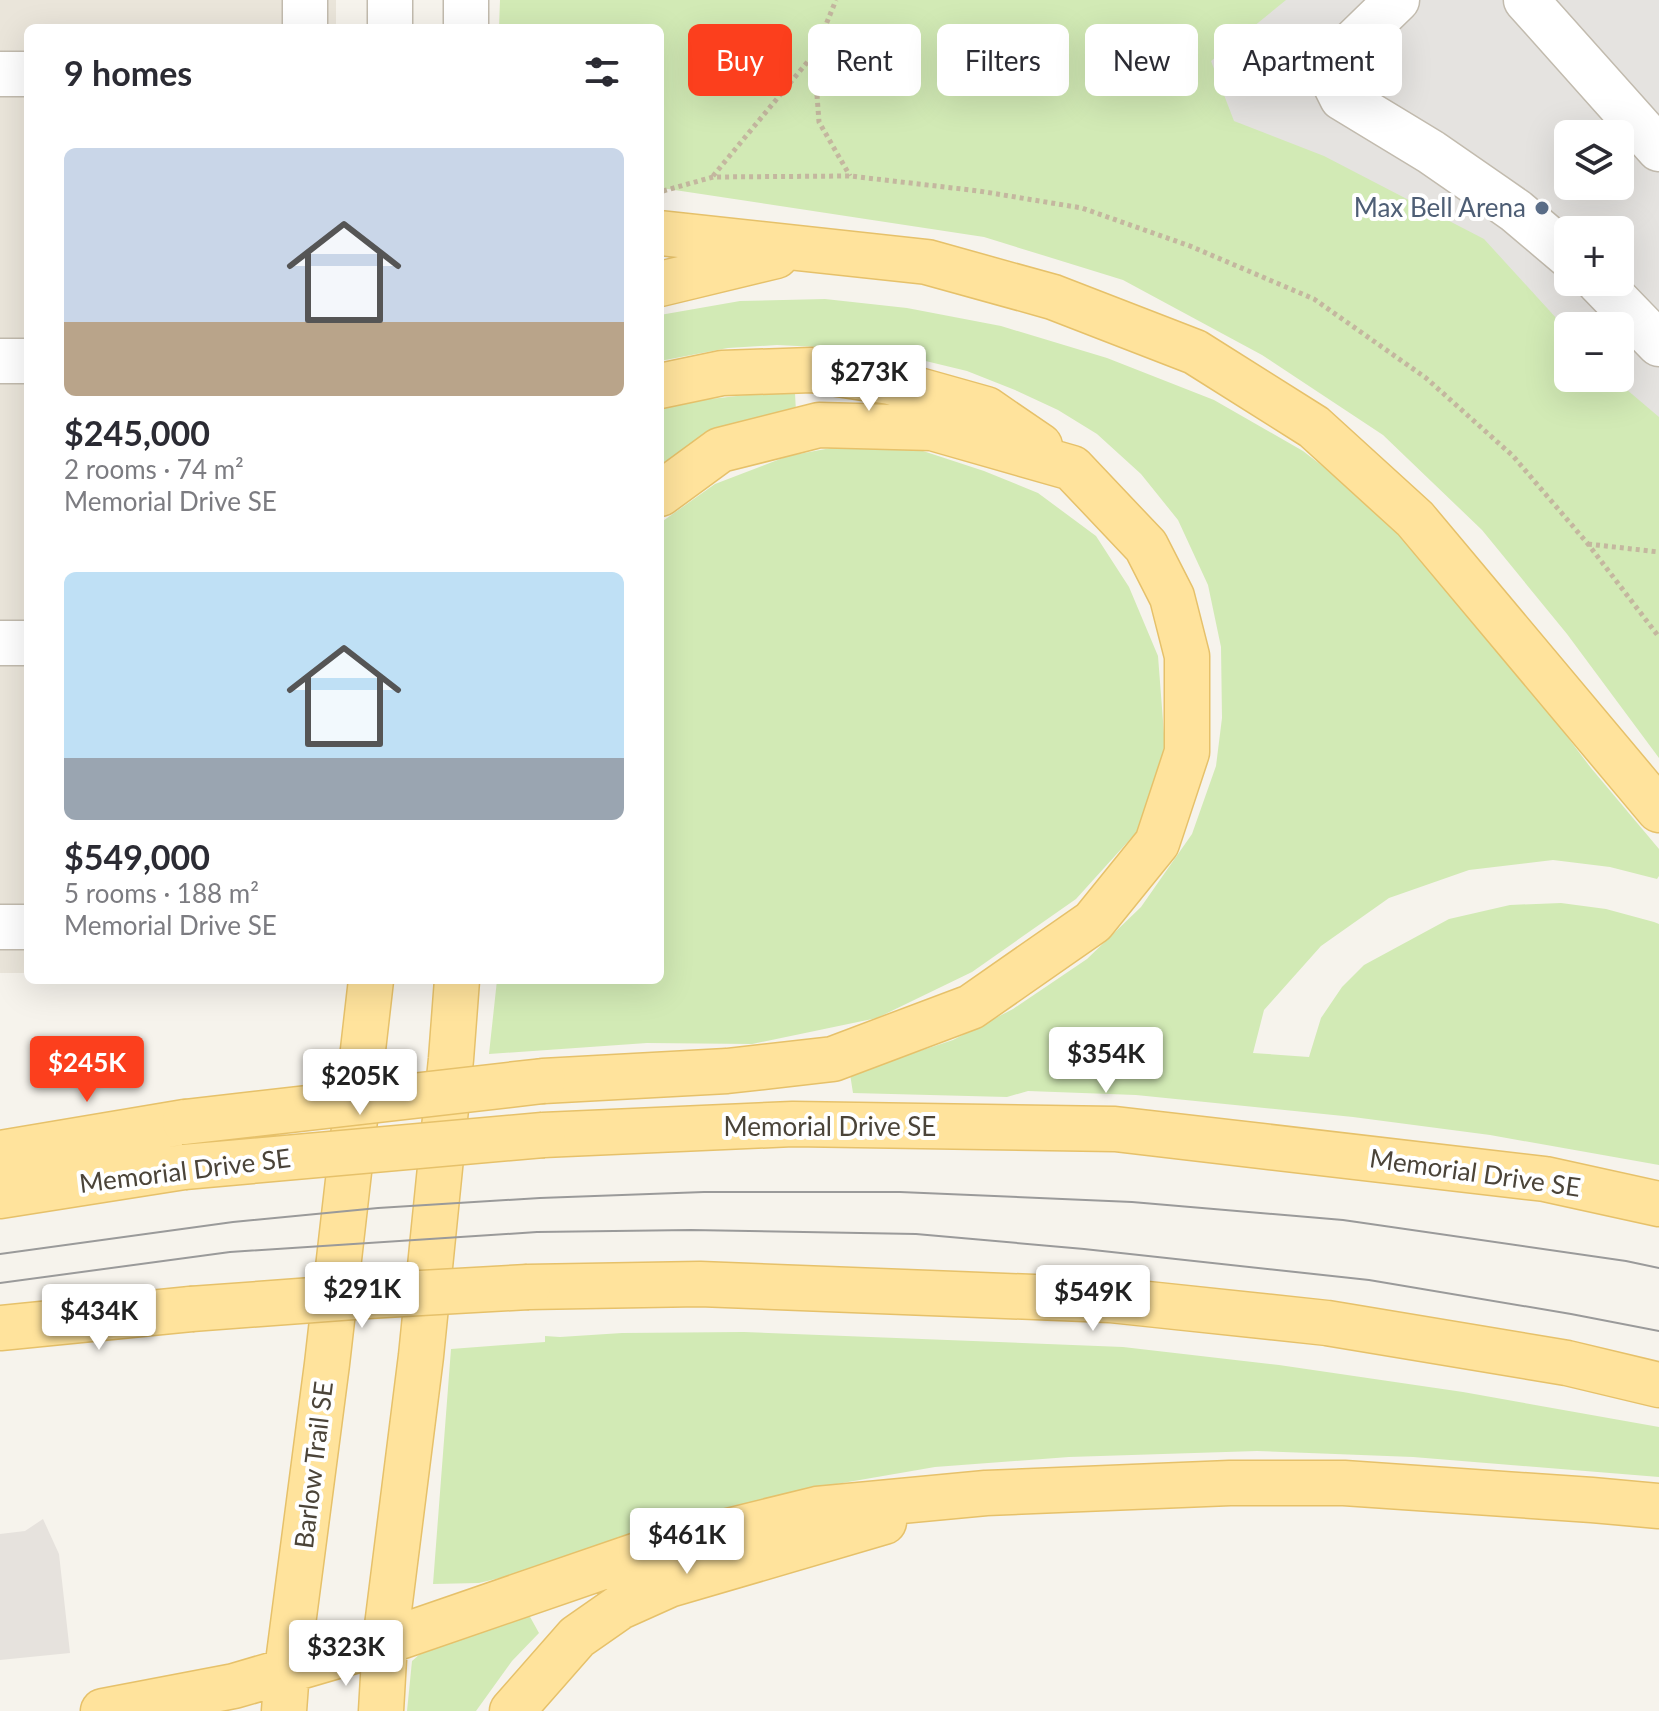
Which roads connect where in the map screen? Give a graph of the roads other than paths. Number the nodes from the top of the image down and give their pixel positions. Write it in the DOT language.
graph roads {
  1 [pos="305,0"];
  2 [pos="390,0"];
  3 [pos="466,0"];
  4 [pos="1397,0"];
  5 [pos="1526,0"];
  6 [pos="305,24"];
  7 [pos="390,24"];
  8 [pos="466,24"];
  9 [pos="0,74"];
  10 [pos="24,74"];
  11 [pos="1659,149"];
  12 [pos="664,233"];
  13 [pos="1554,243"];
  14 [pos="805,249"];
  15 [pos="664,283"];
  16 [pos="1613,296"];
  17 [pos="1659,344"];
  18 [pos="0,361"];
  19 [pos="24,361"];
  20 [pos="664,385"];
  21 [pos="1072,468"];
  22 [pos="664,491"];
  23 [pos="0,643"];
  24 [pos="24,643"];
  25 [pos="1659,810"];
  26 [pos="0,927"];
  27 [pos="24,927"];
  28 [pos="371,984"];
  29 [pos="457,984"];
  30 [pos="0,1153"];
  31 [pos="0,1196"];
  32 [pos="1659,1204"];
  33 [pos="0,1328"];
  34 [pos="1659,1385"];
  35 [pos="986,1493"];
  36 [pos="1659,1506"];
  37 [pos="385,1642"];
  38 [pos="286,1690"];
  39 [pos="103,1711"];
  40 [pos="381,1711"];
  41 [pos="512,1711"];
  1 -- 6 [label="street"];
  2 -- 7 [label="street"];
  3 -- 8 [label="street"];
  4 -- 13 [label="street"];
  5 -- 11 [label="street"];
  9 -- 10 [label="street"];
  12 -- 14 [label="main road"];
  14 -- 15 [label="main road"];
  14 -- 25 [label="main road"];
  16 -- 17 [label="street"];
  18 -- 19 [label="street"];
  20 -- 21 [label="main road"];
  21 -- 22 [label="main road"];
  21 -- 30 [label="main road, bridge"];
  23 -- 24 [label="street"];
  26 -- 27 [label="street"];
  28 -- 38 [label="main road, Barlow Trail SE"];
  29 -- 37 [label="main road"];
  31 -- 32 [label="main road, Memorial Drive SE, bridge"];
  33 -- 34 [label="main road, bridge"];
  35 -- 36 [label="main road"];
  35 -- 37 [label="main road"];
  35 -- 41 [label="main road"];
  37 -- 38 [label="main road"];
  37 -- 40 [label="main road"];
  38 -- 39 [label="main road"];
}
